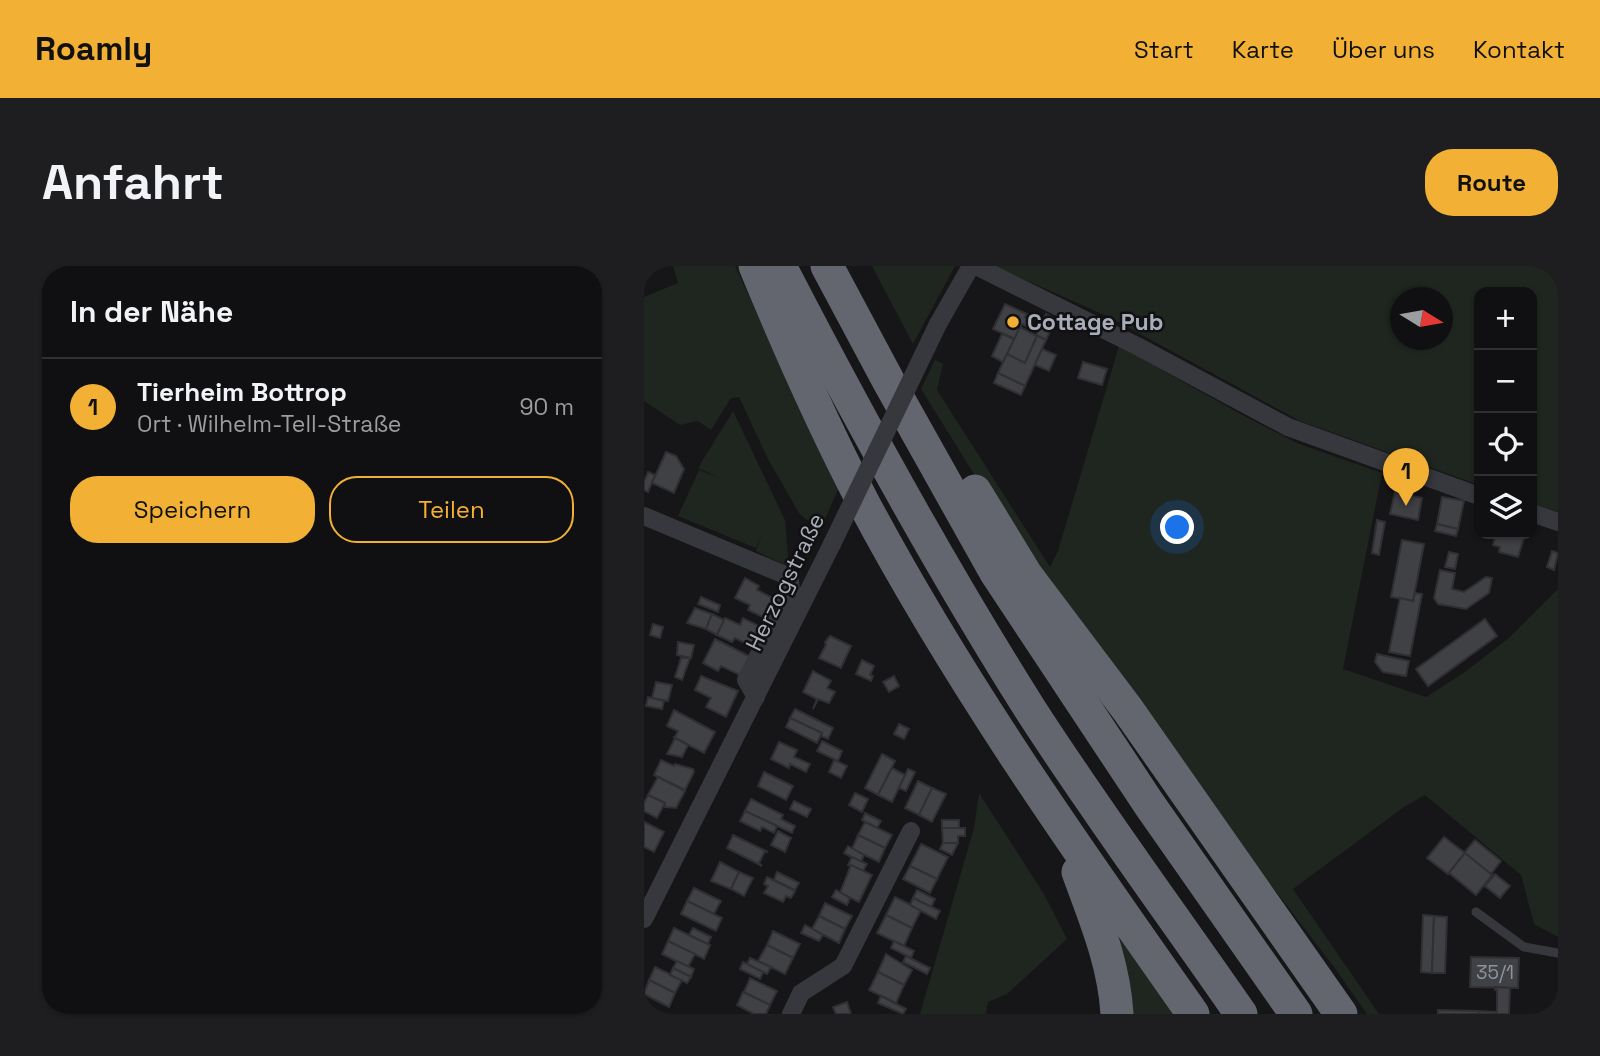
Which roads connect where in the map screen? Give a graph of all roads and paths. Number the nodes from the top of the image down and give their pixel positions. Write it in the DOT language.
graph roads {
  1 [pos="755,266"];
  2 [pos="780,266"];
  3 [pos="827,266"];
  4 [pos="973,266"];
  5 [pos="844,299"];
  6 [pos="1474,494"];
  7 [pos="1537,515"];
  8 [pos="644,516"];
  9 [pos="1558,522"];
  10 [pos="755,697"];
  11 [pos="1061,827"];
  12 [pos="911,831"];
  13 [pos="1476,912"];
  14 [pos="644,919"];
  15 [pos="1558,953"];
  16 [pos="791,1014"];
  17 [pos="1117,1014"];
  18 [pos="1193,1014"];
  19 [pos="1241,1014"];
  20 [pos="1296,1014"];
  21 [pos="1343,1014"];
  1 -- 11 [label="highway"];
  2 -- 19 [label="highway"];
  3 -- 5 [label="highway"];
  4 -- 6 [label="street"];
  4 -- 10 [label="street, Herzogstraße, bridge"];
  5 -- 20 [label="highway"];
  5 -- 21 [label="highway"];
  7 -- 9 [label="street"];
  8 -- 10 [label="street"];
  10 -- 14 [label="street, Herzogstraße"];
  11 -- 17 [label="highway"];
  11 -- 18 [label="highway"];
  12 -- 16 [label="street"];
  13 -- 15 [label="lane"];
}
